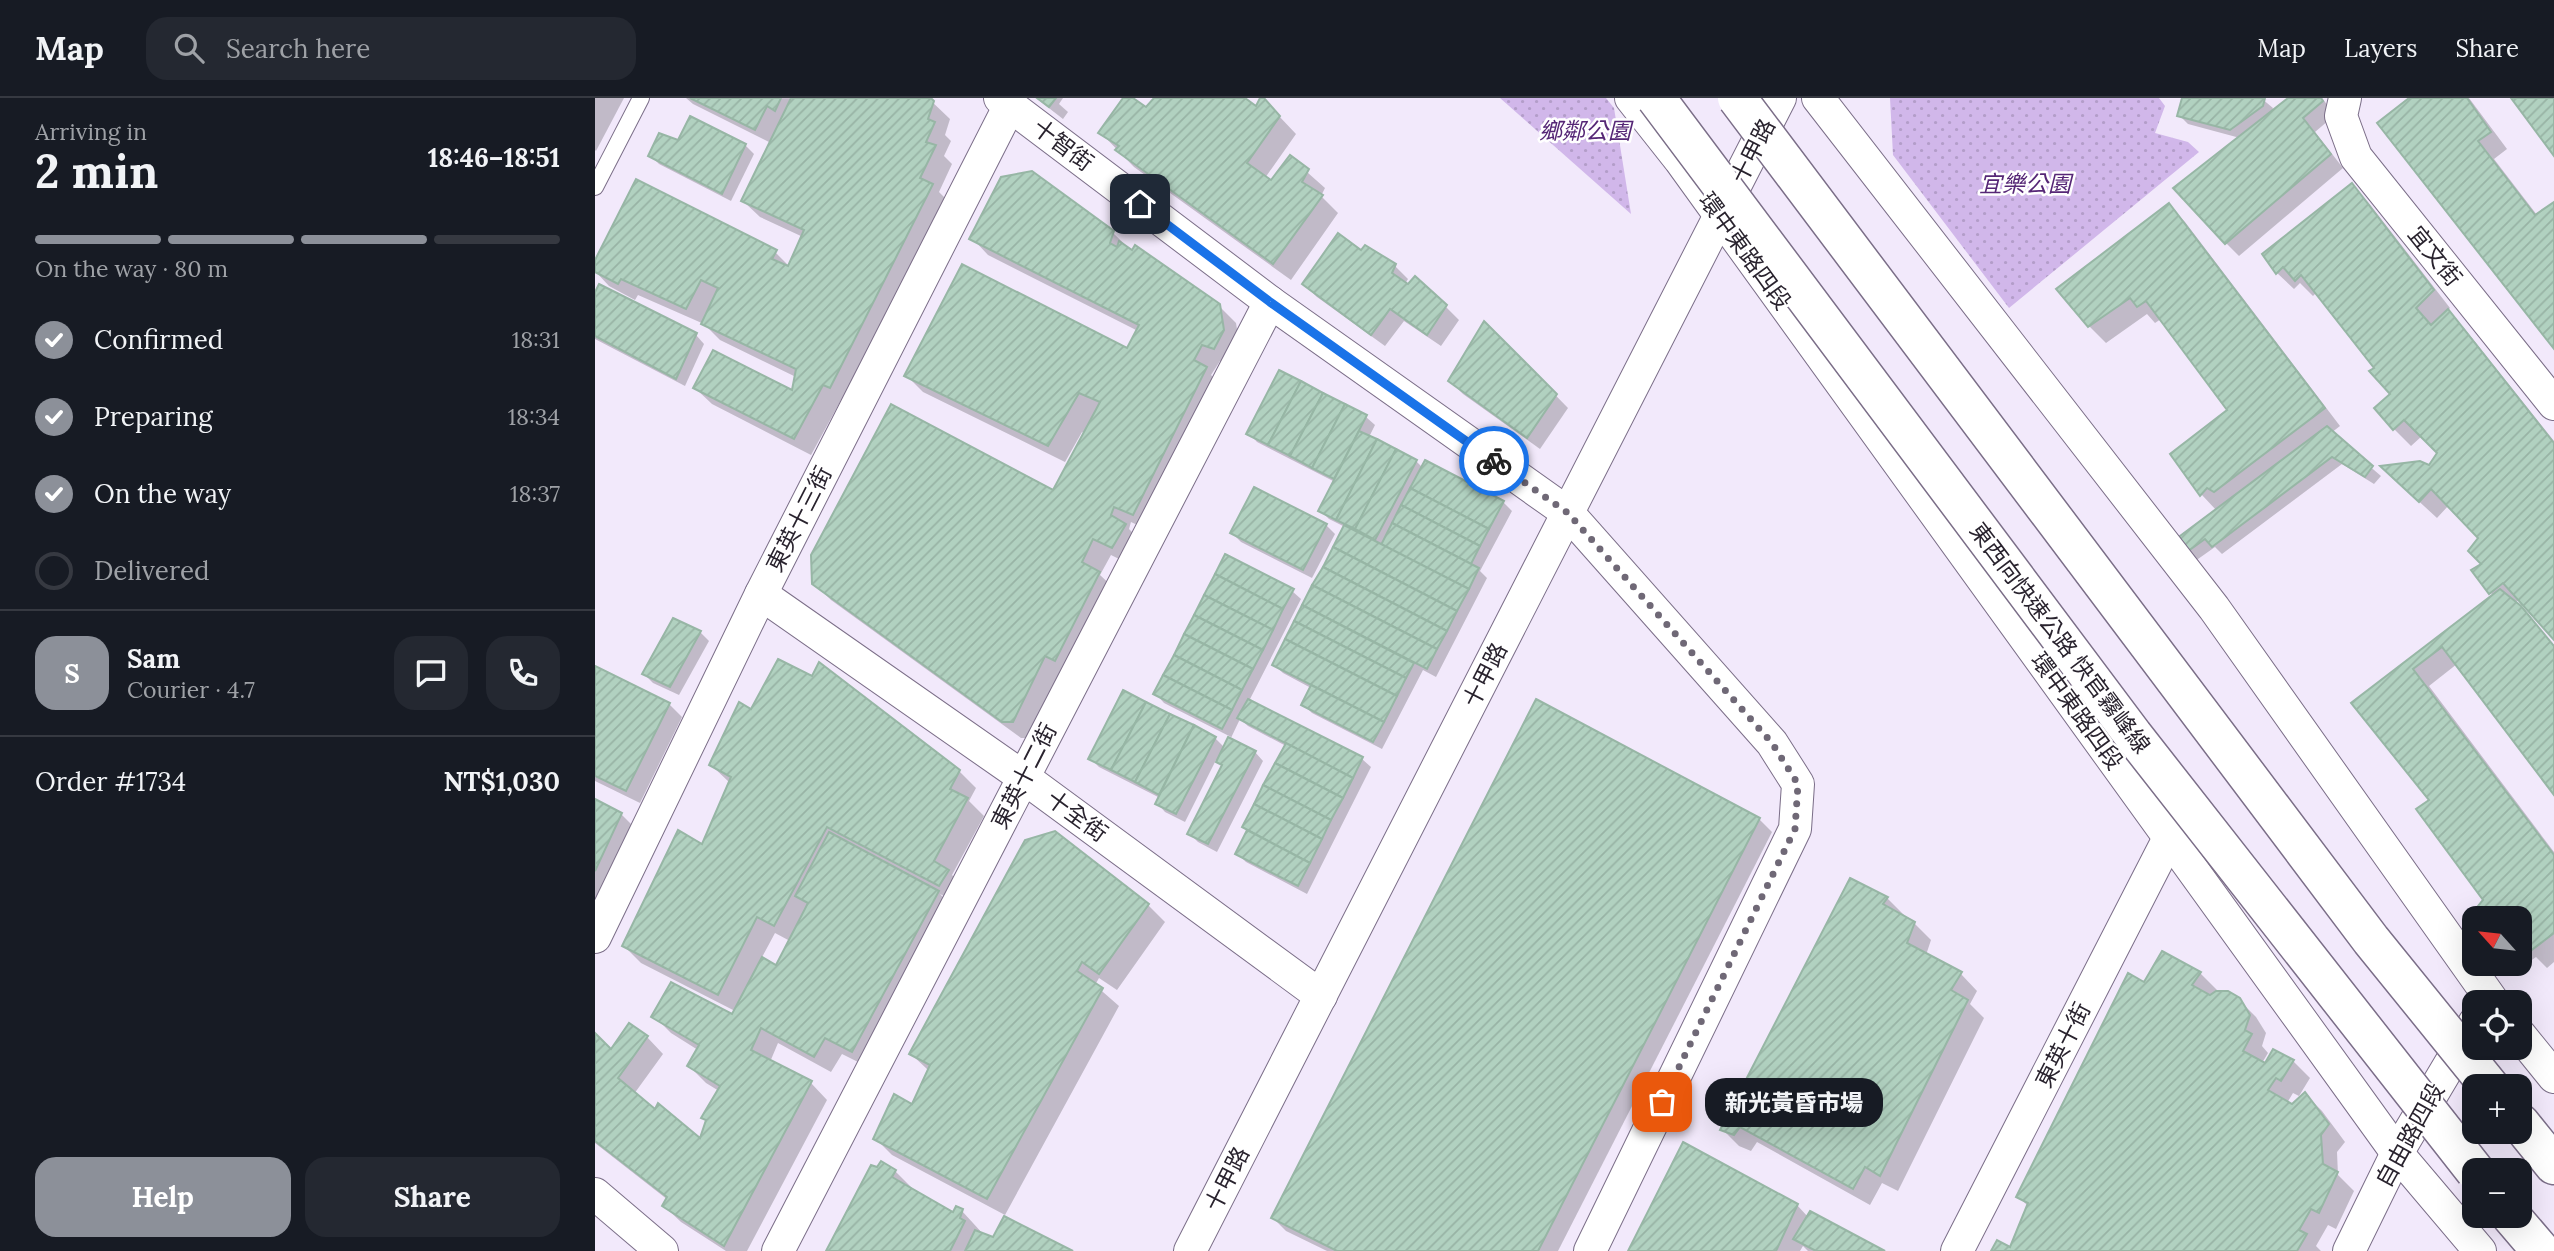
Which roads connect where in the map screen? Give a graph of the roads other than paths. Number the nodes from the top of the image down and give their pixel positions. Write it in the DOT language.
graph roads {
  1 [pos="641,98"];
  2 [pos="1631,98"];
  3 [pos="1656,98"];
  4 [pos="1737,98"];
  5 [pos="1780,98"];
  6 [pos="1818,98"];
  7 [pos="2345,98"];
  8 [pos="1005,101"];
  9 [pos="595,187"];
  10 [pos="1720,217"];
  11 [pos="1270,302"];
  12 [pos="2554,404"];
  13 [pos="1568,513"];
  14 [pos="761,594"];
  15 [pos="1024,777"];
  16 [pos="2169,838"];
  17 [pos="595,937"];
  18 [pos="2475,990"];
  19 [pos="1321,996"];
  20 [pos="2462,1046"];
  21 [pos="2532,1050"];
  22 [pos="2479,1074"];
  23 [pos="2554,1077"];
  24 [pos="2532,1138"];
  25 [pos="2397,1153"];
  26 [pos="2465,1158"];
  27 [pos="2554,1165"];
  28 [pos="595,1194"];
  29 [pos="2522,1228"];
  30 [pos="662,1251"];
  31 [pos="778,1251"];
  32 [pos="1190,1251"];
  33 [pos="1590,1251"];
  34 [pos="1957,1251"];
  35 [pos="2349,1251"];
  36 [pos="2480,1251"];
  37 [pos="2542,1251"];
  1 -- 9 [label="lane"];
  2 -- 10 [label="street, 環中東路四段"];
  3 -- 26 [label="highway, 東西向快速公路 快官霧峰線, bridge"];
  4 -- 22 [label="highway, bridge"];
  5 -- 10 [label="street, 十甲路"];
  6 -- 18 [label="street"];
  7 -- 12 [label="street, 宜文街"];
  8 -- 11 [label="street, 十智街"];
  8 -- 14 [label="street, 東英十三街"];
  10 -- 13 [label="street, 十甲路"];
  10 -- 16 [label="street, 環中東路四段"];
  11 -- 13 [label="street, 十智街"];
  11 -- 15 [label="street, 東英十二街"];
  13 -- 19 [label="street, 十甲路"];
  13 -- 33 [label="street, 十智街"];
  14 -- 15 [label="street, 十全街"];
  14 -- 17 [label="street, 東英十三街"];
  15 -- 19 [label="street, 十全街"];
  15 -- 31 [label="street, 東英十二街"];
  16 -- 25 [label="street, 環中東路四段"];
  16 -- 34 [label="street, 東英十街"];
  19 -- 32 [label="street, 十甲路"];
  20 -- 25 [label="street, 自由路四段"];
  21 -- 23 [label="street"];
  24 -- 27 [label="highway"];
  25 -- 35 [label="street, 自由路四段"];
  25 -- 36 [label="street, 環中東路四段"];
  28 -- 30 [label="street"];
  29 -- 37 [label="highway"];
}
